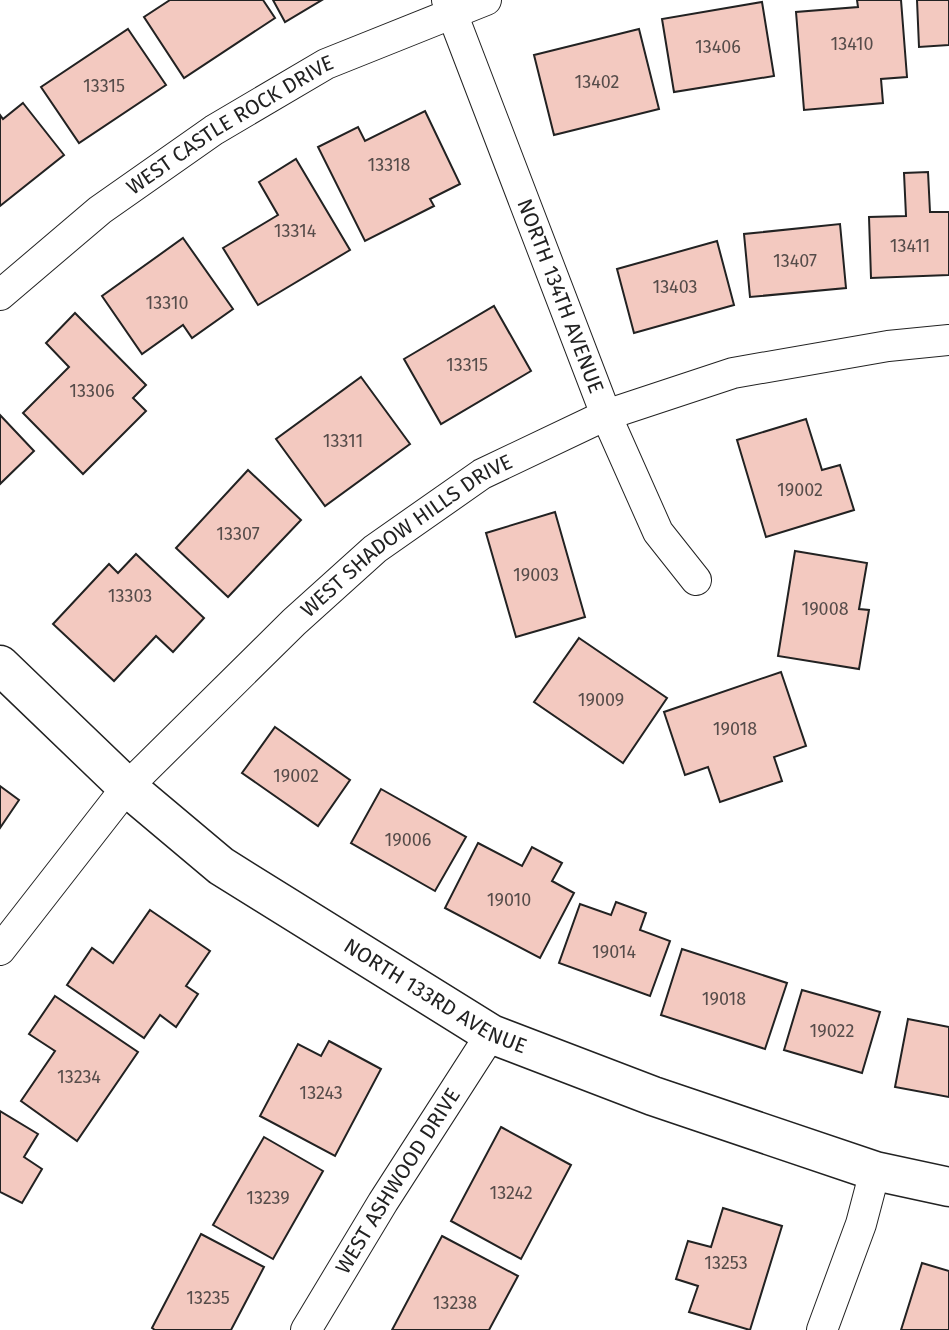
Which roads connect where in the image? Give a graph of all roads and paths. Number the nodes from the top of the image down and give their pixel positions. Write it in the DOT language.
graph roads {
  1 [pos="486,0"];
  2 [pos="450,7"];
  3 [pos="0,295"];
  4 [pos="949,340"];
  5 [pos="606,415"];
  6 [pos="696,580"];
  7 [pos="0,665"];
  8 [pos="127,787"];
  9 [pos="0,950"];
  10 [pos="491,1034"];
  11 [pos="875,1171"];
  12 [pos="949,1187"];
  13 [pos="306,1330"];
  14 [pos="822,1330"];
  1 -- 2 [label="street, WEST CASTLE ROCK DRIVE"];
  2 -- 3 [label="street, WEST CASTLE ROCK DRIVE"];
  2 -- 5 [label="street, NORTH 134TH AVENUE"];
  4 -- 5 [label="street, WEST SHADOW HILLS DRIVE"];
  5 -- 6 [label="street, NORTH 134TH AVENUE"];
  5 -- 8 [label="street, WEST SHADOW HILLS DRIVE"];
  7 -- 8 [label="street, NORTH 133RD AVENUE"];
  8 -- 9 [label="street, WEST SHADOW HILLS DRIVE"];
  8 -- 10 [label="street, NORTH 133RD AVENUE"];
  10 -- 11 [label="street, NORTH 133RD AVENUE"];
  10 -- 13 [label="street, WEST ASHWOOD DRIVE"];
  11 -- 12 [label="street, NORTH 133RD AVENUE"];
  11 -- 14 [label="street"];
}
